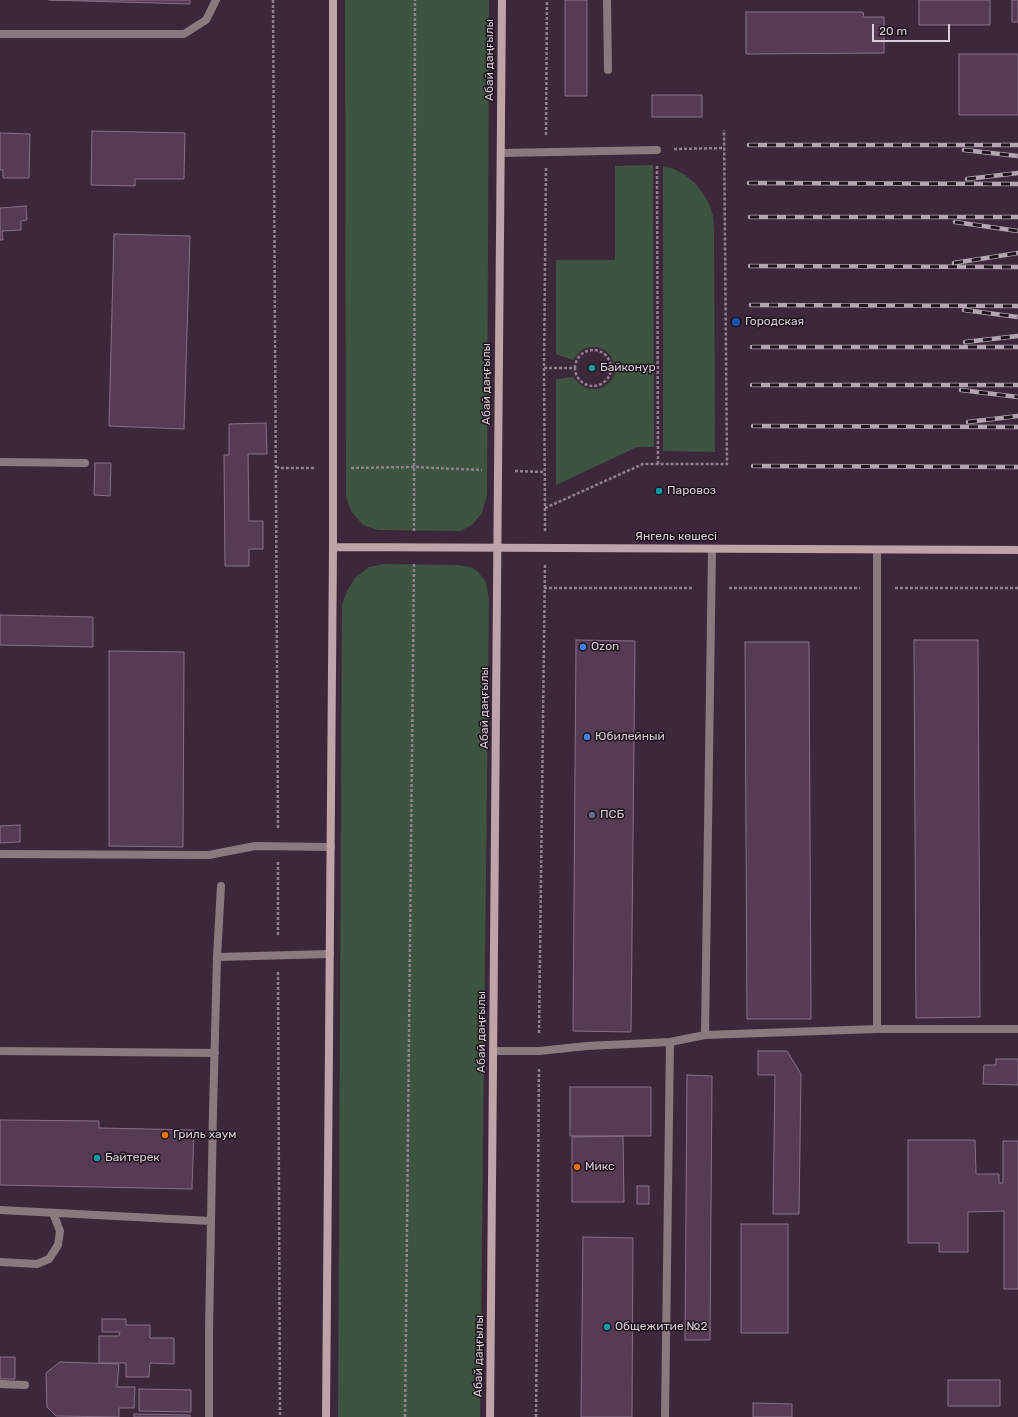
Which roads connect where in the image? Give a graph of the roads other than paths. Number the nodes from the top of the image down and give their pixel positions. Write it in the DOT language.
graph roads {
  1 [pos="216,0"];
  2 [pos="333,0"];
  3 [pos="502,0"];
  4 [pos="608,0"];
  5 [pos="0,34"];
  6 [pos="608,70"];
  7 [pos="657,150"];
  8 [pos="501,153"];
  9 [pos="0,462"];
  10 [pos="85,463"];
  11 [pos="333,547"];
  12 [pos="498,548"];
  13 [pos="712,549"];
  14 [pos="877,550"];
  15 [pos="1018,550"];
  16 [pos="331,847"];
  17 [pos="0,854"];
  18 [pos="221,886"];
  19 [pos="330,954"];
  20 [pos="217,957"];
  21 [pos="877,1029"];
  22 [pos="1018,1029"];
  23 [pos="705,1035"];
  24 [pos="670,1042"];
  25 [pos="0,1051"];
  26 [pos="494,1051"];
  27 [pos="214,1053"];
  28 [pos="0,1210"];
  29 [pos="53,1213"];
  30 [pos="212,1221"];
  31 [pos="0,1262"];
  32 [pos="0,1384"];
  33 [pos="25,1385"];
  34 [pos="209,1417"];
  35 [pos="326,1417"];
  36 [pos="490,1417"];
  37 [pos="665,1417"];
  1 -- 5 [label="street"];
  2 -- 11 [label="main road"];
  3 -- 8 [label="main road, Абай даңғылы"];
  4 -- 6 [label="street"];
  7 -- 8 [label="street"];
  8 -- 12 [label="main road, Абай даңғылы"];
  9 -- 10 [label="street"];
  11 -- 12 [label="main road, Янгель көшесі"];
  11 -- 16 [label="main road"];
  12 -- 13 [label="main road, Янгель көшесі"];
  12 -- 26 [label="main road, Абай даңғылы"];
  13 -- 14 [label="main road, Янгель көшесі"];
  13 -- 23 [label="street"];
  14 -- 15 [label="main road, Янгель көшесі"];
  14 -- 21 [label="street"];
  16 -- 17 [label="street"];
  16 -- 19 [label="main road"];
  18 -- 20 [label="street"];
  19 -- 20 [label="street"];
  19 -- 35 [label="main road"];
  20 -- 27 [label="street"];
  21 -- 22 [label="street"];
  21 -- 23 [label="street"];
  23 -- 24 [label="street"];
  24 -- 26 [label="street"];
  24 -- 37 [label="street"];
  25 -- 27 [label="street"];
  26 -- 36 [label="main road, Абай даңғылы"];
  27 -- 30 [label="street"];
  28 -- 29 [label="street"];
  29 -- 30 [label="street"];
  29 -- 31 [label="street"];
  30 -- 34 [label="street"];
  32 -- 33 [label="street"];
}
